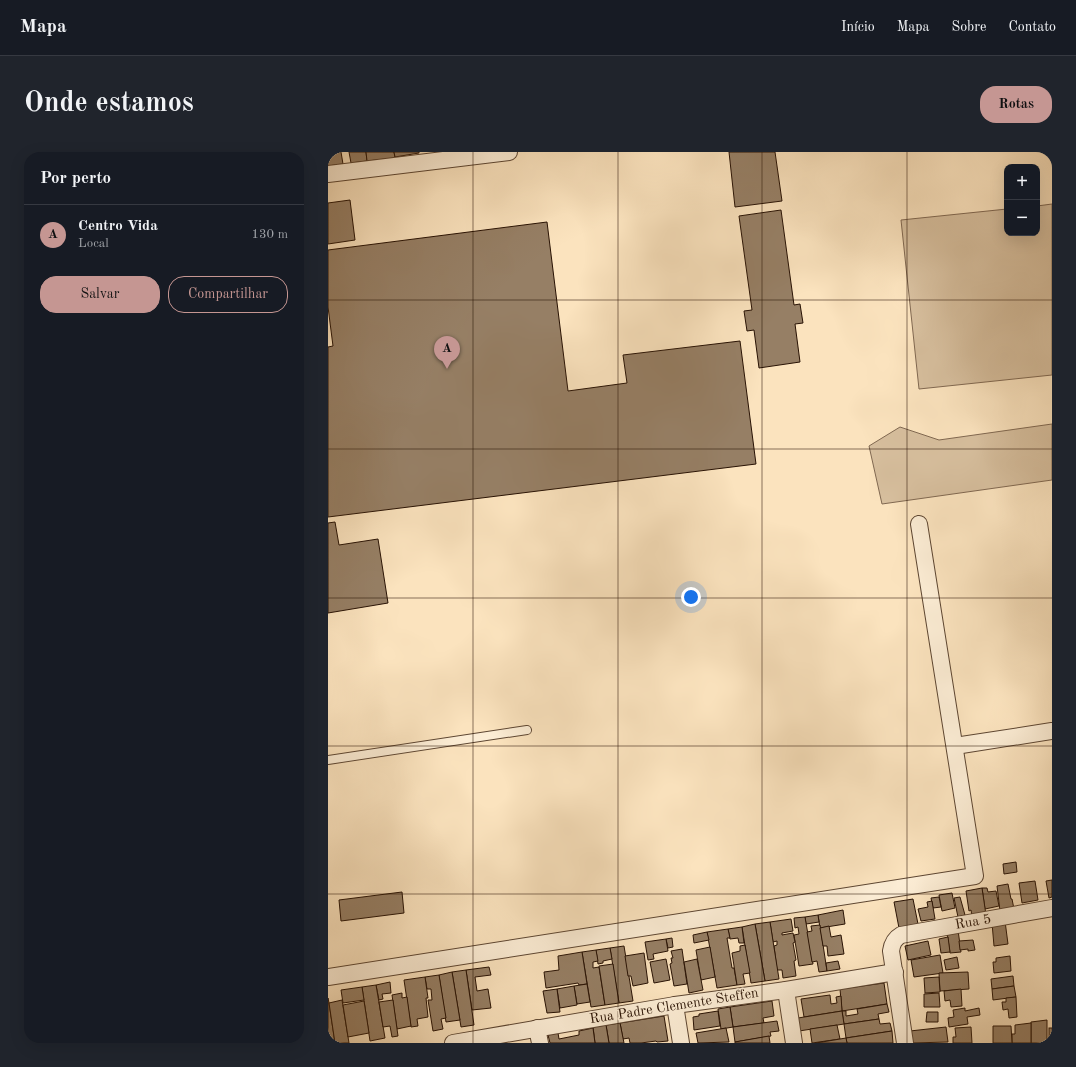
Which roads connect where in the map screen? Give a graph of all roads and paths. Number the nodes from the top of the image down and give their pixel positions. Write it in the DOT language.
graph roads {
  1 [pos="509,152"];
  2 [pos="328,174"];
  3 [pos="920,524"];
  4 [pos="527,730"];
  5 [pos="1052,731"];
  6 [pos="955,746"];
  7 [pos="328,760"];
  8 [pos="1052,908"];
  9 [pos="895,972"];
  10 [pos="328,977"];
  11 [pos="786,990"];
  12 [pos="675,1005"];
  13 [pos="538,1036"];
  14 [pos="453,1043"];
  15 [pos="681,1043"];
  16 [pos="794,1043"];
  17 [pos="905,1043"];
  1 -- 2 [label="street"];
  3 -- 6 [label="street"];
  4 -- 7 [label="lane"];
  5 -- 6 [label="street"];
  6 -- 10 [label="street"];
  8 -- 9 [label="street, Rua 5"];
  9 -- 11 [label="street, Rua Padre Clemente Steffen"];
  9 -- 17 [label="street"];
  11 -- 12 [label="street, Rua Padre Clemente Steffen"];
  11 -- 16 [label="street"];
  12 -- 13 [label="street, Rua Padre Clemente Steffen"];
  12 -- 15 [label="street"];
  13 -- 14 [label="street, Rua Padre Clemente Steffen"];
}
